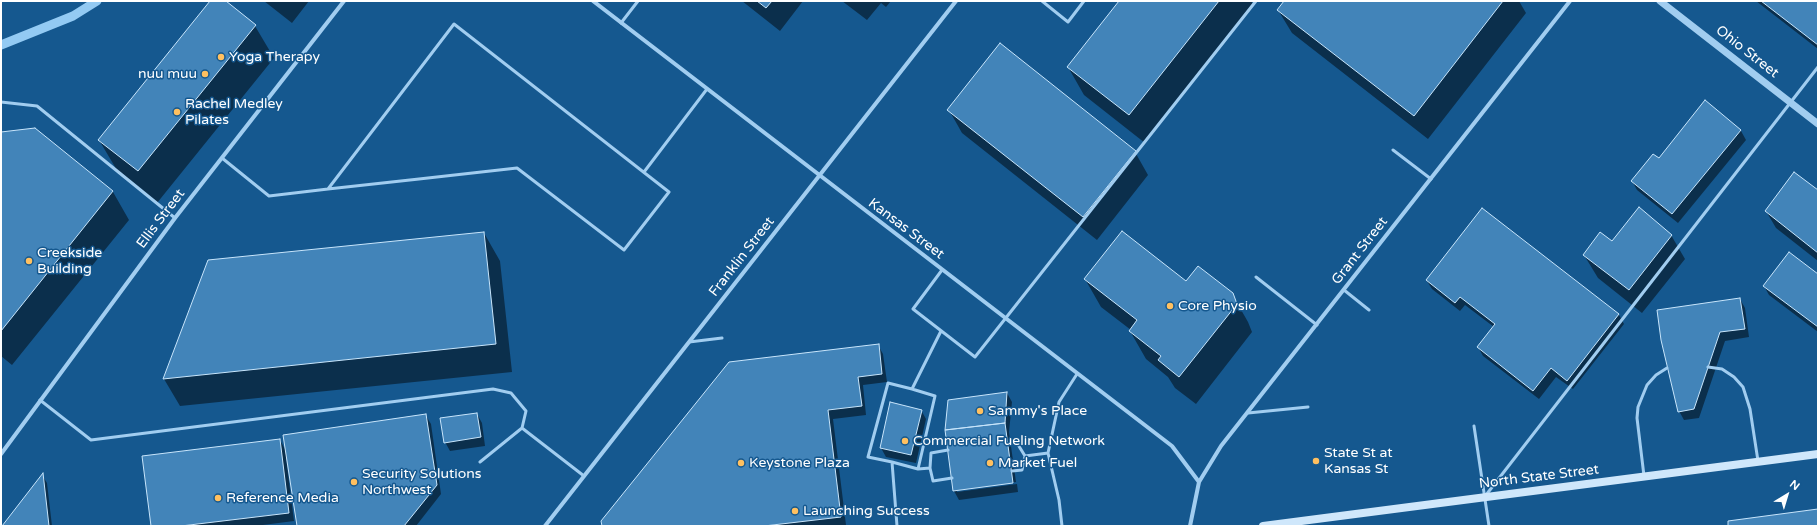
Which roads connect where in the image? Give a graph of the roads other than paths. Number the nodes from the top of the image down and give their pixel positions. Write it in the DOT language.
graph roads {
  1 [pos="344,1"];
  2 [pos="593,1"];
  3 [pos="638,1"];
  4 [pos="956,1"];
  5 [pos="1042,1"];
  6 [pos="1084,1"];
  7 [pos="1256,1"];
  8 [pos="1570,1"];
  9 [pos="1660,1"];
  10 [pos="621,23"];
  11 [pos="1818,67"];
  12 [pos="707,90"];
  13 [pos="1,102"];
  14 [pos="1790,102"];
  15 [pos="1818,124"];
  16 [pos="1393,150"];
  17 [pos="222,158"];
  18 [pos="644,172"];
  19 [pos="819,176"];
  20 [pos="1431,179"];
  21 [pos="328,189"];
  22 [pos="175,218"];
  23 [pos="942,270"];
  24 [pos="1256,277"];
  25 [pos="1344,290"];
  26 [pos="1369,310"];
  27 [pos="1007,320"];
  28 [pos="1317,325"];
  29 [pos="941,331"];
  30 [pos="722,338"];
  31 [pos="689,342"];
  32 [pos="1708,367"];
  33 [pos="1668,368"];
  34 [pos="1077,374"];
  35 [pos="912,389"];
  36 [pos="40,400"];
  37 [pos="1308,407"];
  38 [pos="1248,413"];
  39 [pos="1474,426"];
  40 [pos="522,428"];
  41 [pos="1008,444"];
  42 [pos="948,450"];
  43 [pos="1048,453"];
  44 [pos="1,454"];
  45 [pos="1818,454"];
  46 [pos="1025,456"];
  47 [pos="1758,461"];
  48 [pos="480,462"];
  49 [pos="892,462"];
  50 [pos="930,468"];
  51 [pos="918,469"];
  52 [pos="1012,471"];
  53 [pos="584,476"];
  54 [pos="1644,476"];
  55 [pos="952,478"];
  56 [pos="1199,482"];
  57 [pos="1484,497"];
  58 [pos="546,526"];
  59 [pos="897,526"];
  60 [pos="1062,526"];
  61 [pos="1190,526"];
  62 [pos="1263,526"];
  63 [pos="1489,526"];
  1 -- 17 [label="street, Ellis Street"];
  2 -- 10 [label="street, Kansas Street"];
  3 -- 10 [label="lane"];
  4 -- 19 [label="street, Franklin Street"];
  5 -- 6 [label="lane"];
  7 -- 27 [label="lane"];
  8 -- 20 [label="street, Grant Street"];
  9 -- 14 [label="street, Ohio Street"];
  10 -- 12 [label="street, Kansas Street"];
  11 -- 14 [label="lane"];
  12 -- 18 [label="lane"];
  12 -- 19 [label="street, Kansas Street"];
  13 -- 22 [label="lane"];
  14 -- 15 [label="street, Ohio Street"];
  14 -- 57 [label="lane"];
  16 -- 20 [label="lane"];
  17 -- 21 [label="lane"];
  17 -- 22 [label="street, Ellis Street"];
  18 -- 21 [label="lane"];
  18 -- 21 [label="lane"];
  19 -- 23 [label="street, Kansas Street"];
  19 -- 31 [label="street, Franklin Street"];
  20 -- 25 [label="street, Grant Street"];
  22 -- 36 [label="street, Ellis Street"];
  23 -- 27 [label="street, Kansas Street"];
  23 -- 29 [label="lane"];
  24 -- 28 [label="lane"];
  25 -- 26 [label="lane"];
  25 -- 28 [label="street, Grant Street"];
  27 -- 29 [label="lane"];
  27 -- 34 [label="street, Kansas Street"];
  28 -- 38 [label="street, Grant Street"];
  29 -- 35 [label="lane"];
  30 -- 31 [label="lane"];
  31 -- 53 [label="street, Franklin Street"];
  32 -- 47 [label="lane"];
  33 -- 54 [label="lane"];
  34 -- 43 [label="lane"];
  34 -- 56 [label="street, Kansas Street"];
  35 -- 49 [label="lane"];
  35 -- 51 [label="lane"];
  36 -- 40 [label="lane"];
  36 -- 44 [label="street, Ellis Street"];
  37 -- 38 [label="lane"];
  38 -- 56 [label="street, Grant Street"];
  39 -- 57 [label="lane"];
  40 -- 48 [label="lane"];
  40 -- 53 [label="lane"];
  41 -- 46 [label="lane"];
  42 -- 50 [label="lane"];
  43 -- 46 [label="lane"];
  43 -- 60 [label="lane"];
  45 -- 47 [label="main road, North State Street"];
  46 -- 52 [label="lane"];
  47 -- 54 [label="main road, North State Street"];
  49 -- 51 [label="lane"];
  49 -- 59 [label="lane"];
  50 -- 51 [label="lane"];
  50 -- 55 [label="lane"];
  53 -- 58 [label="street, Franklin Street"];
  54 -- 57 [label="main road, North State Street"];
  56 -- 61 [label="street, Grant Street"];
  57 -- 62 [label="main road, North State Street"];
  57 -- 63 [label="lane"];
}
